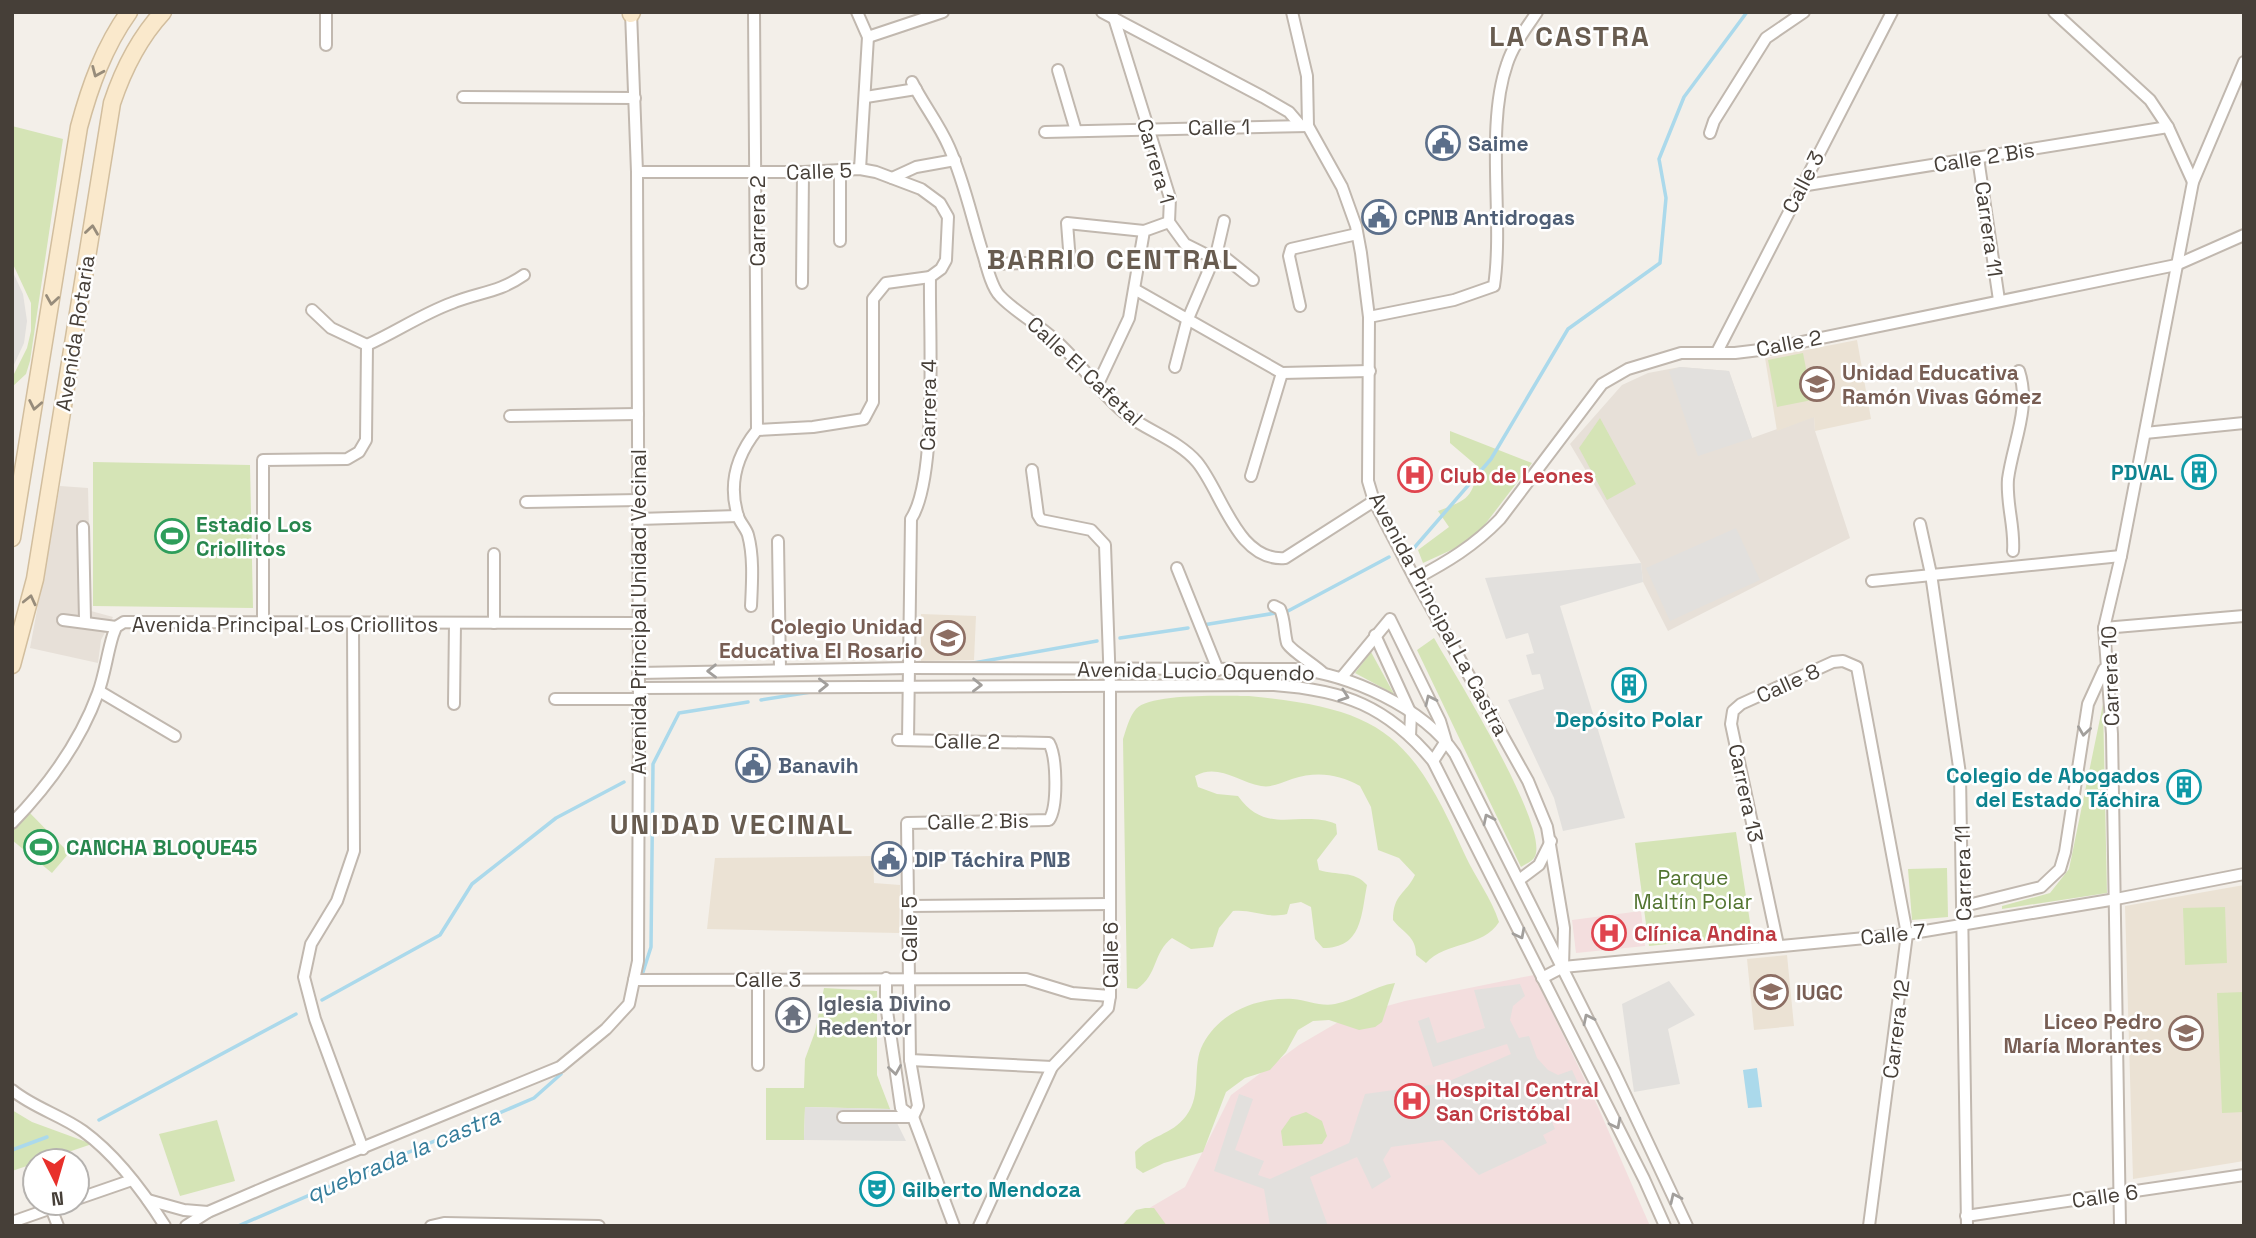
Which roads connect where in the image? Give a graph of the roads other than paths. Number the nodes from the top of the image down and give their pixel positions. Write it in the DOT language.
graph roads {
  1 [pos="129,12"];
  2 [pos="163,12"];
  3 [pos="326,12"];
  4 [pos="754,12"];
  5 [pos="857,12"];
  6 [pos="943,12"];
  7 [pos="1102,12"];
  8 [pos="1292,12"];
  9 [pos="1537,12"];
  10 [pos="1804,12"];
  11 [pos="1892,12"];
  12 [pos="2054,12"];
  13 [pos="631,13"];
  14 [pos="1114,18"];
  15 [pos="868,37"];
  16 [pos="326,45"];
  17 [pos="2244,62"];
  18 [pos="1058,71"];
  19 [pos="463,97"];
  20 [pos="866,97"];
  21 [pos="635,98"];
  22 [pos="1305,126"];
  23 [pos="2168,127"];
  24 [pos="1147,129"];
  25 [pos="1076,131"];
  26 [pos="1045,132"];
  27 [pos="1710,133"];
  28 [pos="1978,158"];
  29 [pos="955,160"];
  30 [pos="860,169"];
  31 [pos="840,170"];
  32 [pos="637,172"];
  33 [pos="757,172"];
  34 [pos="803,172"];
  35 [pos="891,178"];
  36 [pos="2193,182"];
  37 [pos="1801,187"];
  38 [pos="1224,221"];
  39 [pos="1169,222"];
  40 [pos="1144,231"];
  41 [pos="1357,234"];
  42 [pos="2244,235"];
  43 [pos="840,240"];
  44 [pos="1215,255"];
  45 [pos="986,264"];
  46 [pos="2176,265"];
  47 [pos="524,275"];
  48 [pos="930,278"];
  49 [pos="1254,280"];
  50 [pos="802,283"];
  51 [pos="1136,290"];
  52 [pos="1999,300"];
  53 [pos="1300,306"];
  54 [pos="312,310"];
  55 [pos="1369,317"];
  56 [pos="1188,321"];
  57 [pos="367,345"];
  58 [pos="1717,352"];
  59 [pos="1175,367"];
  60 [pos="1370,371"];
  61 [pos="2019,371"];
  62 [pos="1282,373"];
  63 [pos="1097,386"];
  64 [pos="638,414"];
  65 [pos="510,416"];
  66 [pos="2244,423"];
  67 [pos="757,430"];
  68 [pos="2145,433"];
  69 [pos="1032,470"];
  70 [pos="1251,476"];
  71 [pos="639,500"];
  72 [pos="1374,501"];
  73 [pos="526,502"];
  74 [pos="738,516"];
  75 [pos="638,519"];
  76 [pos="1920,524"];
  77 [pos="83,527"];
  78 [pos="12,538"];
  79 [pos="778,541"];
  80 [pos="2013,551"];
  81 [pos="494,554"];
  82 [pos="2121,556"];
  83 [pos="1177,568"];
  84 [pos="1931,573"];
  85 [pos="1415,579"];
  86 [pos="1872,581"];
  87 [pos="751,606"];
  88 [pos="1274,606"];
  89 [pos="2244,616"];
  90 [pos="62,620"];
  91 [pos="85,620"];
  92 [pos="456,623"];
  93 [pos="494,623"];
  94 [pos="638,623"];
  95 [pos="263,624"];
  96 [pos="353,625"];
  97 [pos="116,627"];
  98 [pos="2104,628"];
  99 [pos="1375,635"];
  100 [pos="12,666"];
  101 [pos="2105,666"];
  102 [pos="1857,667"];
  103 [pos="909,668"];
  104 [pos="780,670"];
  105 [pos="1110,670"];
  106 [pos="1218,670"];
  107 [pos="638,673"];
  108 [pos="1323,673"];
  109 [pos="1342,677"];
  110 [pos="908,685"];
  111 [pos="1110,687"];
  112 [pos="99,691"];
  113 [pos="638,693"];
  114 [pos="555,699"];
  115 [pos="454,704"];
  116 [pos="1411,714"];
  117 [pos="1731,724"];
  118 [pos="175,736"];
  119 [pos="1410,736"];
  120 [pos="1446,741"];
  121 [pos="1433,761"];
  122 [pos="1049,820"];
  123 [pos="12,823"];
  124 [pos="907,823"];
  125 [pos="1551,842"];
  126 [pos="2244,874"];
  127 [pos="1519,880"];
  128 [pos="2116,899"];
  129 [pos="1110,904"];
  130 [pos="909,906"];
  131 [pos="1964,906"];
  132 [pos="1964,925"];
  133 [pos="1907,934"];
  134 [pos="1778,945"];
  135 [pos="1563,967"];
  136 [pos="909,977"];
  137 [pos="886,978"];
  138 [pos="1542,978"];
  139 [pos="758,979"];
  140 [pos="634,980"];
  141 [pos="1110,996"];
  142 [pos="910,1060"];
  143 [pos="758,1065"];
  144 [pos="1052,1067"];
  145 [pos="12,1090"];
  146 [pos="843,1117"];
  147 [pos="913,1117"];
  148 [pos="363,1149"];
  149 [pos="1662,1170"];
  150 [pos="2244,1175"];
  151 [pos="1644,1179"];
  152 [pos="132,1180"];
  153 [pos="91,1194"];
  154 [pos="2119,1195"];
  155 [pos="148,1199"];
  156 [pos="208,1212"];
  157 [pos="1966,1221"];
  158 [pos="435,1225"];
  159 [pos="577,1225"];
  160 [pos="165,1226"];
  161 [pos="186,1226"];
  162 [pos="599,1226"];
  163 [pos="954,1226"];
  164 [pos="979,1226"];
  165 [pos="1665,1226"];
  166 [pos="1686,1226"];
  167 [pos="1869,1226"];
  168 [pos="2120,1226"];
  1 -- 78 [label="main road, Avenida Rotaria, one-way"];
  100 -- 2 [label="main road, Avenida Rotaria, one-way"];
  3 -- 16 [label="street"];
  4 -- 33 [label="street, Carrera 2"];
  5 -- 15 [label="street"];
  6 -- 15 [label="street"];
  7 -- 14 [label="street"];
  8 -- 22 [label="street, Avenida Principal La Castra"];
  9 -- 55 [label="street"];
  10 -- 27 [label="street"];
  11 -- 37 [label="street, Calle 3"];
  12 -- 23 [label="street"];
  13 -- 21 [label="street, Avenida Principal Unidad Vecinal"];
  14 -- 22 [label="street"];
  14 -- 24 [label="street, Carrera 1"];
  15 -- 20 [label="street"];
  17 -- 36 [label="street, Carrera 10"];
  18 -- 25 [label="street"];
  19 -- 21 [label="street"];
  20 -- 29 [label="street, Calle El Cafetal"];
  20 -- 30 [label="street"];
  21 -- 32 [label="street, Avenida Principal Unidad Vecinal"];
  22 -- 24 [label="street, Calle 1"];
  22 -- 41 [label="street, Avenida Principal La Castra"];
  23 -- 28 [label="street, Calle 2 Bis"];
  23 -- 36 [label="street"];
  24 -- 25 [label="street, Calle 1"];
  24 -- 39 [label="street, Carrera 1"];
  25 -- 26 [label="street, Calle 1"];
  28 -- 37 [label="street, Calle 2 Bis"];
  28 -- 52 [label="street, Carrera 11"];
  29 -- 35 [label="street"];
  29 -- 45 [label="street, Calle El Cafetal"];
  30 -- 31 [label="street, Calle 5"];
  30 -- 35 [label="street, Calle 5"];
  31 -- 34 [label="street, Calle 5"];
  31 -- 43 [label="street"];
  32 -- 33 [label="street, Calle 5"];
  32 -- 64 [label="street, Avenida Principal Unidad Vecinal"];
  33 -- 34 [label="street, Calle 5"];
  33 -- 67 [label="street, Carrera 2"];
  34 -- 50 [label="street"];
  35 -- 48 [label="street, Carrera 4"];
  36 -- 46 [label="street, Carrera 10"];
  37 -- 58 [label="street, Calle 3"];
  38 -- 44 [label="street"];
  39 -- 40 [label="street, Carrera 1"];
  39 -- 44 [label="street"];
  40 -- 45 [label="street"];
  40 -- 51 [label="street, Carrera 1"];
  41 -- 53 [label="street"];
  41 -- 55 [label="street, Avenida Principal La Castra"];
  42 -- 46 [label="street, Calle 2"];
  44 -- 49 [label="street"];
  44 -- 56 [label="street"];
  45 -- 63 [label="street, Calle El Cafetal"];
  46 -- 52 [label="street, Calle 2"];
  46 -- 68 [label="street, Carrera 10"];
  47 -- 57 [label="street"];
  48 -- 67 [label="street"];
  48 -- 103 [label="street, Carrera 4"];
  51 -- 56 [label="street"];
  51 -- 63 [label="street, Carrera 1"];
  52 -- 58 [label="street, Calle 2"];
  54 -- 57 [label="street"];
  55 -- 60 [label="street, Avenida Principal La Castra"];
  56 -- 59 [label="street"];
  56 -- 62 [label="street"];
  57 -- 95 [label="street"];
  58 -- 85 [label="street, Calle 2"];
  60 -- 62 [label="street"];
  60 -- 72 [label="street, Avenida Principal La Castra"];
  61 -- 80 [label="street"];
  62 -- 70 [label="street"];
  63 -- 72 [label="street, Calle El Cafetal"];
  64 -- 65 [label="street"];
  64 -- 71 [label="street, Avenida Principal Unidad Vecinal"];
  66 -- 68 [label="street"];
  67 -- 74 [label="street"];
  68 -- 82 [label="street, Carrera 10"];
  69 -- 105 [label="street"];
  71 -- 73 [label="street"];
  71 -- 75 [label="street, Avenida Principal Unidad Vecinal"];
  72 -- 85 [label="street, Avenida Principal La Castra"];
  74 -- 75 [label="street"];
  74 -- 87 [label="street"];
  75 -- 94 [label="street, Avenida Principal Unidad Vecinal"];
  76 -- 84 [label="street, Carrera 11"];
  77 -- 91 [label="street"];
  79 -- 104 [label="street"];
  81 -- 93 [label="street"];
  82 -- 84 [label="street"];
  82 -- 98 [label="street, Carrera 10"];
  83 -- 106 [label="street"];
  84 -- 86 [label="street"];
  84 -- 131 [label="street, Carrera 11"];
  85 -- 125 [label="street, Avenida Principal La Castra"];
  88 -- 108 [label="street"];
  89 -- 98 [label="street"];
  90 -- 91 [label="street"];
  91 -- 97 [label="street"];
  92 -- 93 [label="street, Avenida Principal Los Criollitos"];
  92 -- 96 [label="street, Avenida Principal Los Criollitos"];
  92 -- 115 [label="street"];
  93 -- 94 [label="street, Avenida Principal Los Criollitos"];
  94 -- 107 [label="street, Avenida Principal Unidad Vecinal"];
  95 -- 96 [label="street, Avenida Principal Los Criollitos"];
  95 -- 97 [label="street, Avenida Principal Los Criollitos"];
  96 -- 148 [label="street"];
  97 -- 112 [label="street, Avenida Principal Los Criollitos"];
  98 -- 101 [label="street, Carrera 10"];
  99 -- 109 [label="street"];
  99 -- 116 [label="street"];
  120 -- 99 [label="street, one-way"];
  101 -- 128 [label="street, Carrera 10"];
  101 -- 131 [label="street, one-way"];
  102 -- 117 [label="street, Calle 8"];
  102 -- 133 [label="street, Carrera 12"];
  103 -- 104 [label="street, Avenida Lucio Oquendo"];
  103 -- 105 [label="street, Avenida Lucio Oquendo"];
  103 -- 110 [label="street, Carrera 4"];
  104 -- 107 [label="street, Avenida Lucio Oquendo, one-way"];
  105 -- 106 [label="street, Avenida Lucio Oquendo"];
  105 -- 111 [label="street"];
  106 -- 108 [label="street, Avenida Lucio Oquendo"];
  107 -- 113 [label="street, Avenida Principal Unidad Vecinal"];
  108 -- 109 [label="street, Avenida Lucio Oquendo"];
  109 -- 116 [label="street, Avenida Lucio Oquendo"];
  110 -- 111 [label="street, Avenida Lucio Oquendo, one-way"];
  113 -- 110 [label="street, Avenida Lucio Oquendo, one-way"];
  110 -- 122 [label="street, Calle 2"];
  111 -- 119 [label="street, Avenida Lucio Oquendo, one-way"];
  111 -- 129 [label="street, Calle 6"];
  112 -- 118 [label="street"];
  112 -- 123 [label="street, Avenida Principal Los Criollitos"];
  113 -- 114 [label="street, Avenida Lucio Oquendo"];
  113 -- 140 [label="street, Avenida Principal Unidad Vecinal"];
  116 -- 119 [label="street"];
  116 -- 120 [label="street, Avenida Lucio Oquendo"];
  117 -- 134 [label="street, Carrera 13"];
  119 -- 121 [label="street, Avenida Lucio Oquendo"];
  120 -- 121 [label="street"];
  127 -- 120 [label="street, Avenida Lucio Oquendo, one-way"];
  121 -- 138 [label="street, Avenida Lucio Oquendo, one-way"];
  122 -- 124 [label="street, Calle 2 Bis"];
  124 -- 130 [label="street, Calle 5"];
  125 -- 127 [label="street"];
  125 -- 135 [label="street, Avenida Principal La Castra"];
  126 -- 128 [label="street, Calle 7"];
  127 -- 135 [label="street, Avenida Lucio Oquendo"];
  128 -- 132 [label="street, Calle 7"];
  128 -- 154 [label="street, Carrera 10"];
  129 -- 130 [label="street"];
  129 -- 141 [label="street, Calle 6"];
  130 -- 136 [label="street, Calle 5"];
  131 -- 132 [label="street, Carrera 11"];
  132 -- 133 [label="street, Calle 7"];
  132 -- 157 [label="street, Carrera 11"];
  133 -- 134 [label="street, Calle 7"];
  133 -- 167 [label="street, Carrera 12"];
  134 -- 135 [label="street, Calle 7"];
  135 -- 138 [label="street, Calle 7"];
  149 -- 135 [label="street, Avenida Lucio Oquendo, one-way"];
  136 -- 137 [label="street, Calle 3"];
  136 -- 141 [label="street, Calle 3"];
  136 -- 142 [label="street, Calle 5"];
  137 -- 139 [label="street, Calle 3"];
  137 -- 147 [label="street, Calle 5, one-way"];
  138 -- 151 [label="street, Avenida Lucio Oquendo, one-way"];
  139 -- 140 [label="street, Calle 3"];
  139 -- 143 [label="street"];
  140 -- 148 [label="street, Avenida Principal Unidad Vecinal"];
  141 -- 144 [label="street, Calle 6"];
  142 -- 144 [label="street"];
  142 -- 147 [label="street, Calle 5"];
  144 -- 164 [label="street, Calle 6"];
  145 -- 152 [label="street"];
  146 -- 147 [label="street"];
  147 -- 163 [label="street, Calle 5"];
  148 -- 156 [label="street, Avenida Principal Unidad Vecinal"];
  149 -- 151 [label="street"];
  166 -- 149 [label="street, Avenida Lucio Oquendo, one-way"];
  150 -- 154 [label="street, Calle 6"];
  151 -- 165 [label="street, Avenida Lucio Oquendo"];
  152 -- 153 [label="street"];
  152 -- 155 [label="street"];
  154 -- 157 [label="street, Calle 6"];
  154 -- 168 [label="street, Carrera 10"];
  155 -- 156 [label="street"];
  155 -- 160 [label="street"];
  156 -- 161 [label="street, Avenida Principal Unidad Vecinal"];
  158 -- 159 [label="street"];
  159 -- 162 [label="street"];
}
